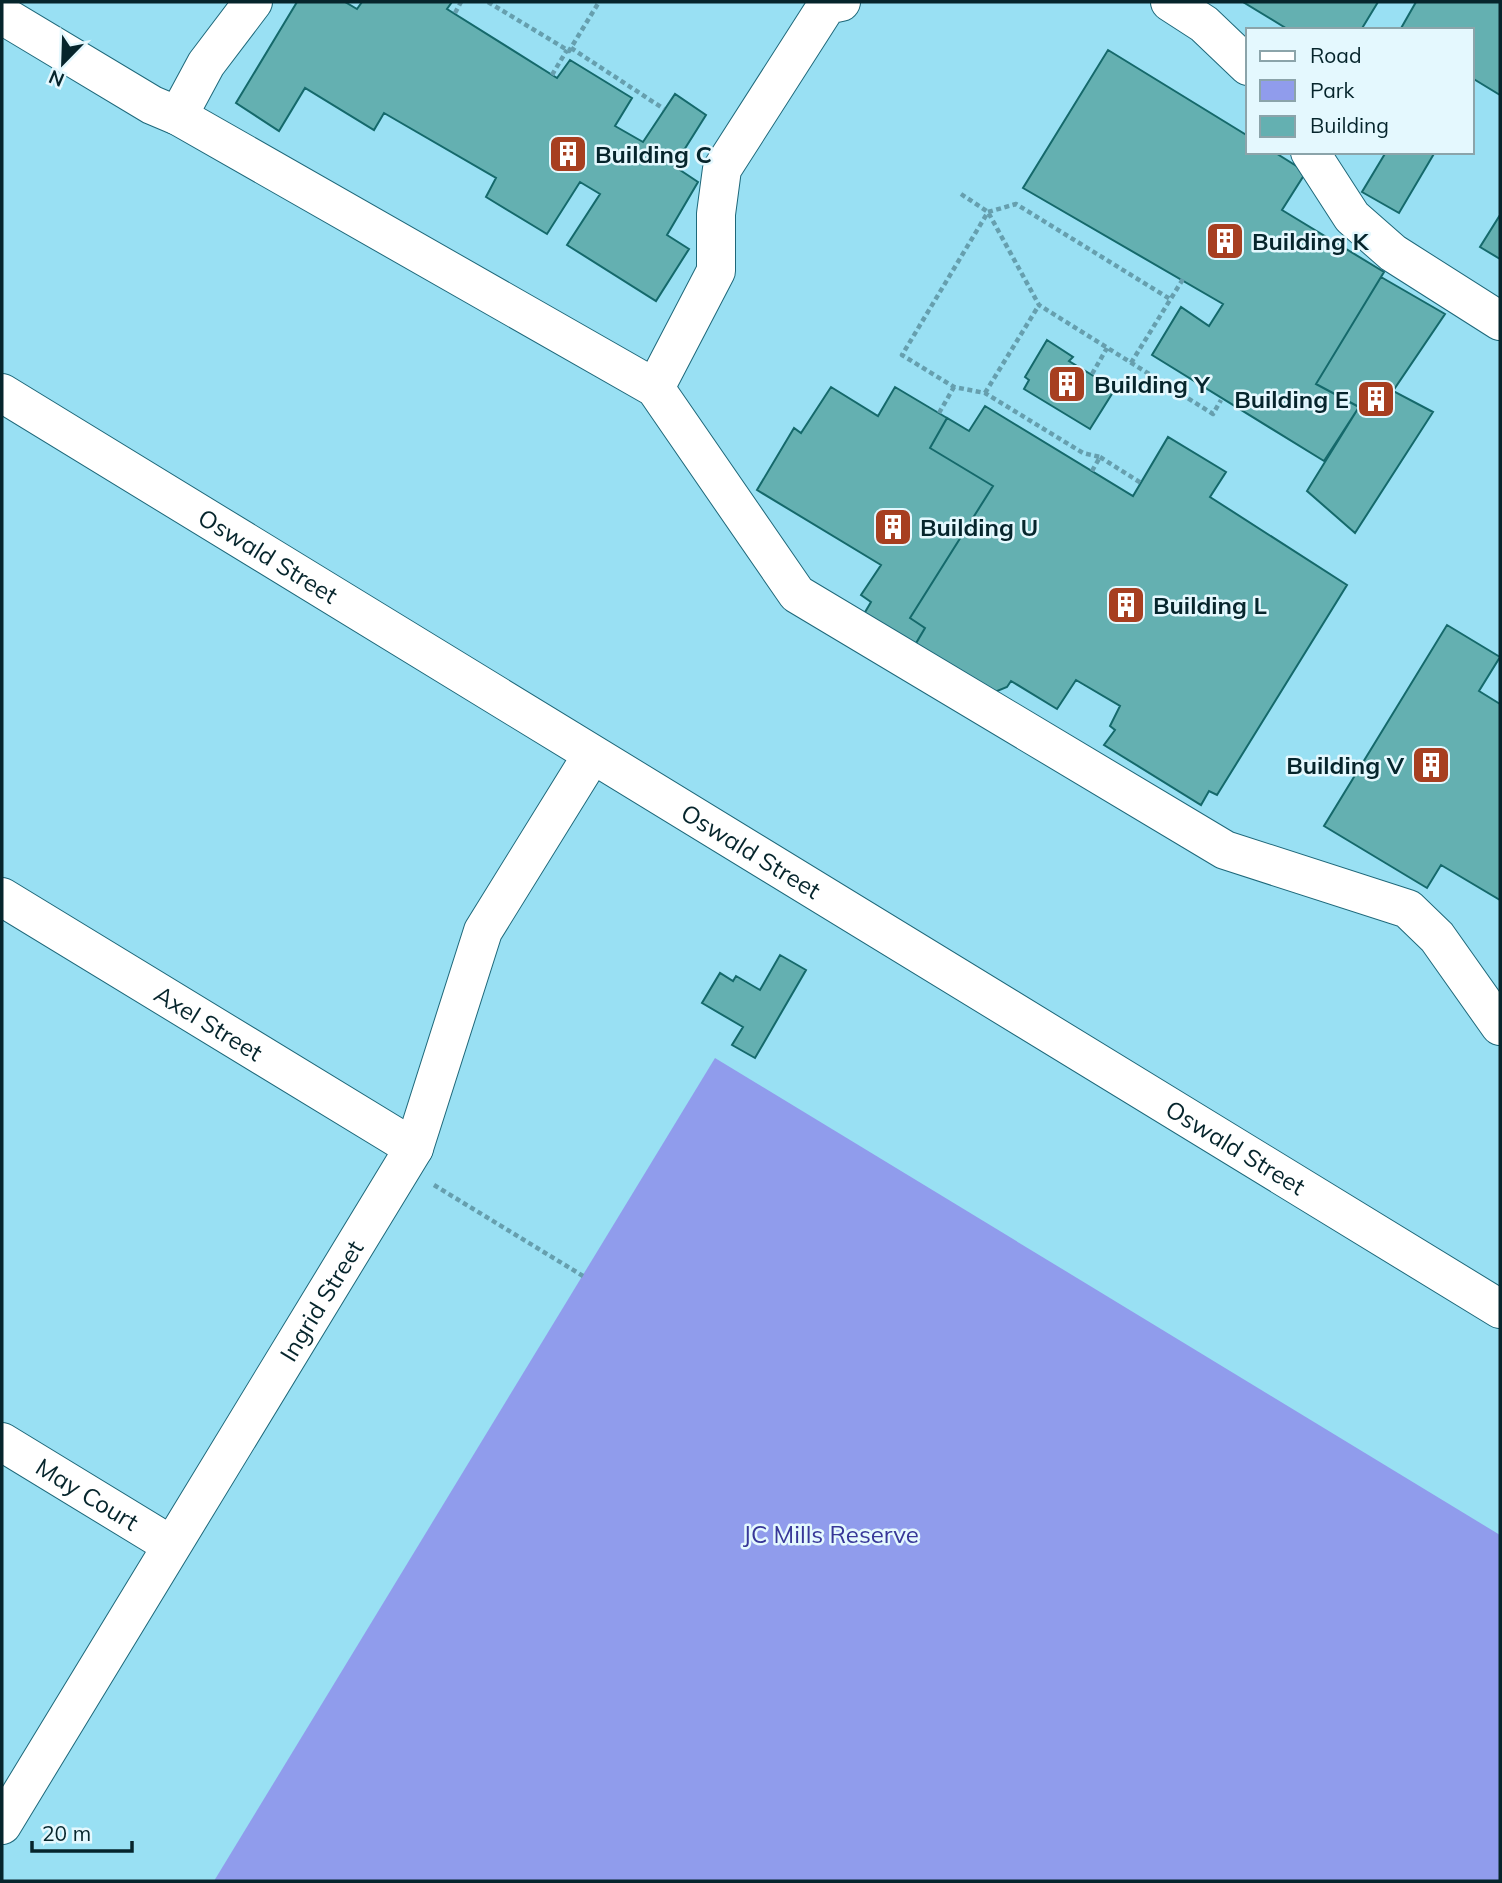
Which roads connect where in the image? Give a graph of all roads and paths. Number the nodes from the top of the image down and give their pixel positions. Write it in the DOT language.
graph roads {
  1 [pos="253,2"];
  2 [pos="461,2"];
  3 [pos="488,2"];
  4 [pos="599,2"];
  5 [pos="841,2"];
  6 [pos="1170,2"];
  7 [pos="455,13"];
  8 [pos="2,15"];
  9 [pos="569,49"];
  10 [pos="1246,64"];
  11 [pos="552,75"];
  12 [pos="664,109"];
  13 [pos="178,116"];
  14 [pos="1311,154"];
  15 [pos="961,194"];
  16 [pos="988,212"];
  17 [pos="1183,279"];
  18 [pos="1170,299"];
  19 [pos="1039,305"];
  20 [pos="1500,320"];
  21 [pos="1107,348"];
  22 [pos="1131,363"];
  23 [pos="1092,374"];
  24 [pos="954,387"];
  25 [pos="655,388"];
  26 [pos="2,393"];
  27 [pos="985,393"];
  28 [pos="1222,400"];
  29 [pos="939,413"];
  30 [pos="1100,457"];
  31 [pos="1092,471"];
  32 [pos="1141,483"];
  33 [pos="592,755"];
  34 [pos="2,897"];
  35 [pos="1500,1026"];
  36 [pos="414,1148"];
  37 [pos="435,1185"];
  38 [pos="583,1276"];
  39 [pos="1500,1309"];
  40 [pos="2,1442"];
  41 [pos="171,1545"];
  42 [pos="2,1825"];
  1 -- 13 [label="street"];
  2 -- 7 [label="path"];
  3 -- 9 [label="path"];
  4 -- 9 [label="path"];
  5 -- 25 [label="street"];
  6 -- 10 [label="street"];
  8 -- 13 [label="street"];
  9 -- 11 [label="path"];
  9 -- 12 [label="path"];
  13 -- 25 [label="street"];
  14 -- 20 [label="street"];
  15 -- 16 [label="path"];
  16 -- 18 [label="path"];
  16 -- 19 [label="path"];
  16 -- 24 [label="path"];
  17 -- 18 [label="path"];
  18 -- 22 [label="path"];
  19 -- 21 [label="path"];
  19 -- 27 [label="path"];
  21 -- 22 [label="path"];
  21 -- 23 [label="path"];
  22 -- 28 [label="path"];
  24 -- 27 [label="path"];
  24 -- 29 [label="path"];
  25 -- 35 [label="street"];
  26 -- 33 [label="street, Oswald Street"];
  27 -- 30 [label="path"];
  30 -- 31 [label="path"];
  30 -- 32 [label="path"];
  33 -- 36 [label="street, Ingrid Street"];
  33 -- 39 [label="street, Oswald Street"];
  34 -- 36 [label="street, Axel Street"];
  36 -- 41 [label="street, Ingrid Street"];
  37 -- 38 [label="path"];
  40 -- 41 [label="street, May Court"];
  41 -- 42 [label="street, Ingrid Street"];
}
